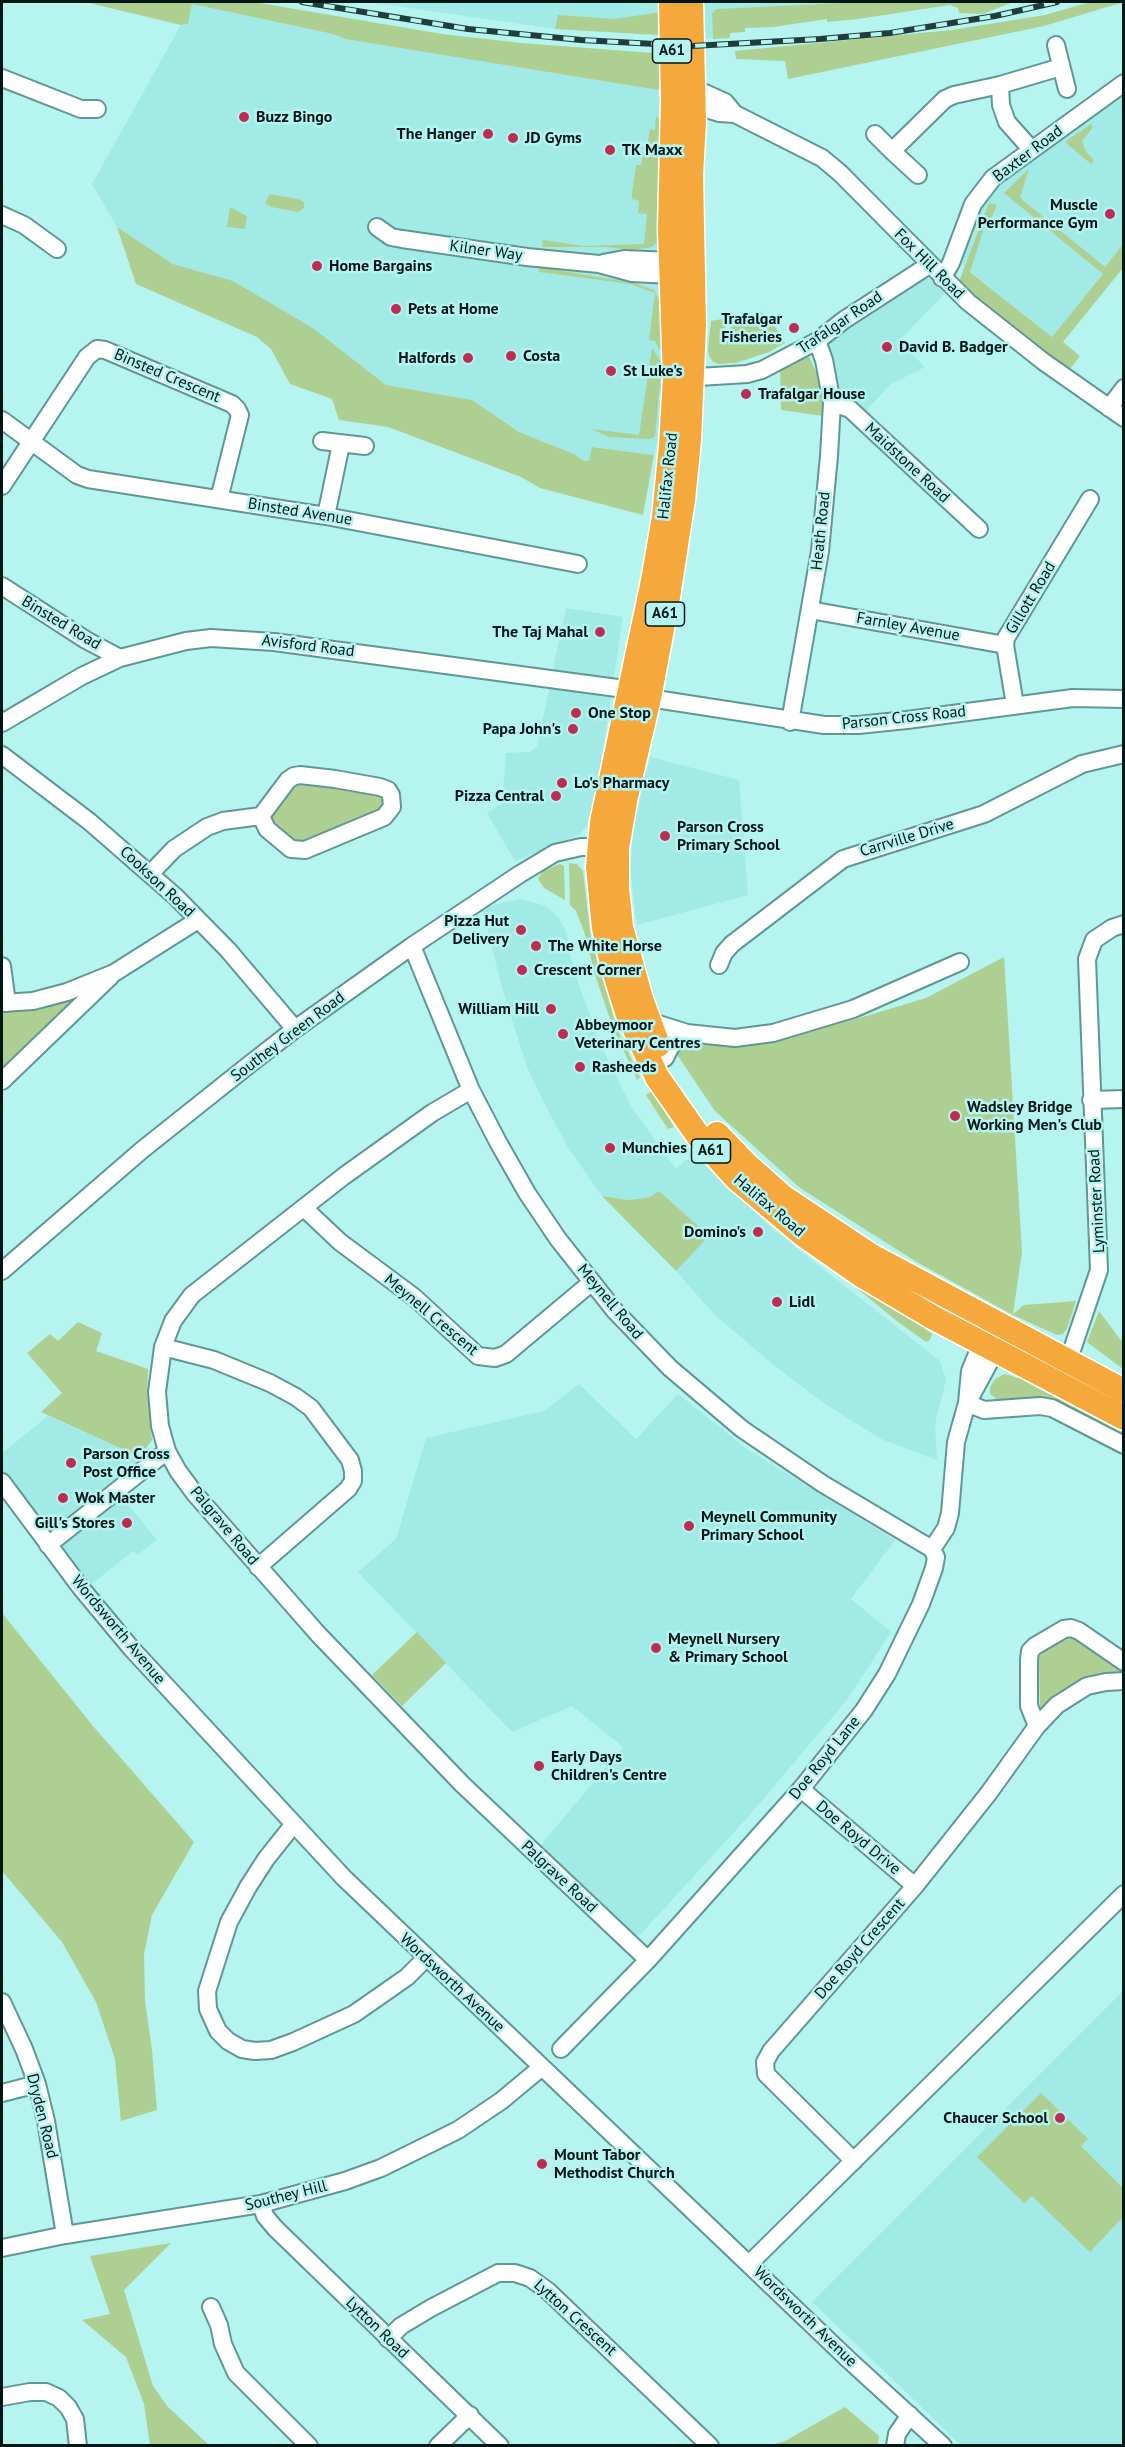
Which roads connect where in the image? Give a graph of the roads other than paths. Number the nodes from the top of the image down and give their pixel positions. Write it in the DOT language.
graph roads {
  1 [pos="671,2"];
  2 [pos="691,2"];
  3 [pos="1056,45"];
  4 [pos="1061,67"];
  5 [pos="2,78"];
  6 [pos="1124,83"];
  7 [pos="1000,85"];
  8 [pos="1067,89"];
  9 [pos="687,98"];
  10 [pos="97,109"];
  11 [pos="875,134"];
  12 [pos="1031,149"];
  13 [pos="892,151"];
  14 [pos="918,175"];
  15 [pos="2,215"];
  16 [pos="377,227"];
  17 [pos="57,249"];
  18 [pos="929,265"];
  19 [pos="678,268"];
  20 [pos="942,278"];
  21 [pos="817,341"];
  22 [pos="684,378"];
  23 [pos="1124,388"];
  24 [pos="832,403"];
  25 [pos="1109,408"];
  26 [pos="1124,418"];
  27 [pos="2,420"];
  28 [pos="31,441"];
  29 [pos="322,441"];
  30 [pos="341,444"];
  31 [pos="365,446"];
  32 [pos="2,486"];
  33 [pos="1090,499"];
  34 [pos="219,500"];
  35 [pos="327,516"];
  36 [pos="979,529"];
  37 [pos="578,564"];
  38 [pos="2,586"];
  39 [pos="810,610"];
  40 [pos="1005,645"];
  41 [pos="120,658"];
  42 [pos="641,694"];
  43 [pos="1124,699"];
  44 [pos="1015,705"];
  45 [pos="790,722"];
  46 [pos="2,723"];
  47 [pos="1124,754"];
  48 [pos="2,755"];
  49 [pos="261,816"];
  50 [pos="608,846"];
  51 [pos="150,874"];
  52 [pos="198,920"];
  53 [pos="1124,924"];
  54 [pos="412,946"];
  55 [pos="960,962"];
  56 [pos="719,965"];
  57 [pos="2,966"];
  58 [pos="114,973"];
  59 [pos="4,1003"];
  60 [pos="649,1021"];
  61 [pos="295,1029"];
  62 [pos="687,1033"];
  63 [pos="665,1058"];
  64 [pos="2,1082"];
  65 [pos="471,1090"];
  66 [pos="1124,1099"];
  67 [pos="1091,1100"];
  68 [pos="304,1208"];
  69 [pos="2,1270"];
  70 [pos="592,1282"];
  71 [pos="1000,1325"];
  72 [pos="989,1346"];
  73 [pos="163,1347"];
  74 [pos="1067,1359"];
  75 [pos="1057,1381"];
  76 [pos="1124,1391"];
  77 [pos="967,1403"];
  78 [pos="1124,1418"];
  79 [pos="1124,1445"];
  80 [pos="167,1451"];
  81 [pos="2,1482"];
  82 [pos="48,1545"];
  83 [pos="933,1549"];
  84 [pos="258,1567"];
  85 [pos="1124,1662"];
  86 [pos="1124,1682"];
  87 [pos="1037,1726"];
  88 [pos="801,1789"];
  89 [pos="293,1826"];
  90 [pos="915,1886"];
  91 [pos="1124,1894"];
  92 [pos="426,1959"];
  93 [pos="648,1960"];
  94 [pos="2,2002"];
  95 [pos="561,2049"];
  96 [pos="542,2067"];
  97 [pos="37,2084"];
  98 [pos="2,2093"];
  99 [pos="854,2161"];
  100 [pos="261,2204"];
  101 [pos="64,2235"];
  102 [pos="2,2247"];
  103 [pos="750,2263"];
  104 [pos="211,2307"];
  105 [pos="388,2339"];
  106 [pos="2,2397"];
  107 [pos="470,2415"];
  108 [pos="910,2415"];
  109 [pos="78,2445"];
  110 [pos="309,2445"];
  111 [pos="438,2445"];
  112 [pos="500,2445"];
  113 [pos="710,2445"];
  114 [pos="895,2445"];
  115 [pos="943,2445"];
  1 -- 9 [label="highway, A61"];
  2 -- 9 [label="highway, A61"];
  3 -- 4 [label="street"];
  4 -- 7 [label="street"];
  4 -- 8 [label="street"];
  5 -- 10 [label="street"];
  6 -- 12 [label="street, Baxter Road"];
  7 -- 12 [label="street"];
  7 -- 13 [label="street"];
  9 -- 18 [label="street, Fox Hill Road"];
  9 -- 19 [label="highway, Halifax Road / A61"];
  11 -- 13 [label="street"];
  12 -- 20 [label="street, Baxter Road"];
  13 -- 14 [label="street"];
  15 -- 17 [label="street"];
  16 -- 19 [label="street, Kilner Way"];
  18 -- 20 [label="street, Fox Hill Road"];
  18 -- 21 [label="street, Trafalgar Road"];
  19 -- 22 [label="highway, Halifax Road / A61"];
  20 -- 25 [label="street, Fox Hill Road"];
  21 -- 22 [label="street, Trafalgar Road"];
  21 -- 24 [label="street, Heath Road"];
  22 -- 42 [label="highway, Halifax Road / A61"];
  23 -- 25 [label="street"];
  24 -- 36 [label="street, Maidstone Road"];
  24 -- 39 [label="street, Heath Road"];
  25 -- 26 [label="street, Fox Hill Road"];
  27 -- 28 [label="street, Binsted Avenue"];
  28 -- 32 [label="street, Binsted Crescent"];
  28 -- 34 [label="street, Binsted Avenue"];
  28 -- 34 [label="street, Binsted Crescent"];
  29 -- 30 [label="street"];
  30 -- 31 [label="street"];
  30 -- 35 [label="street"];
  33 -- 40 [label="street, Gillott Road"];
  34 -- 35 [label="street, Binsted Avenue"];
  35 -- 37 [label="street, Binsted Avenue"];
  38 -- 41 [label="street, Binsted Road"];
  39 -- 40 [label="street, Farnley Avenue"];
  39 -- 45 [label="street, Heath Road"];
  40 -- 44 [label="street, Gillott Road"];
  41 -- 42 [label="street, Avisford Road"];
  41 -- 46 [label="street, Avisford Road"];
  42 -- 45 [label="street, Parson Cross Road"];
  42 -- 50 [label="highway, Halifax Road / A61"];
  43 -- 44 [label="street, Parson Cross Road"];
  44 -- 45 [label="street, Parson Cross Road"];
  47 -- 56 [label="street, Carrville Drive"];
  48 -- 51 [label="street, Cookson Road"];
  49 -- 49 [label="street"];
  49 -- 51 [label="street"];
  50 -- 54 [label="street, Southey Green Road"];
  50 -- 60 [label="highway, Halifax Road / A61"];
  50 -- 72 [label="highway, Halifax Road / A61"];
  51 -- 52 [label="street, Cookson Road"];
  52 -- 58 [label="street"];
  52 -- 61 [label="street, Cookson Road"];
  53 -- 67 [label="street, Lyminster Road"];
  54 -- 61 [label="street, Southey Green Road"];
  54 -- 65 [label="street, Meynell Road"];
  55 -- 62 [label="street"];
  57 -- 59 [label="street"];
  58 -- 59 [label="street"];
  58 -- 64 [label="street"];
  60 -- 62 [label="street"];
  60 -- 63 [label="highway, Halifax Road / A61"];
  61 -- 69 [label="street, Southey Green Road"];
  62 -- 63 [label="street"];
  63 -- 71 [label="highway, Halifax Road / A61"];
  65 -- 68 [label="street, Palgrave Road"];
  65 -- 70 [label="street, Meynell Road"];
  66 -- 67 [label="street"];
  67 -- 74 [label="street, Lyminster Road"];
  68 -- 70 [label="street, Meynell Crescent"];
  68 -- 73 [label="street, Palgrave Road"];
  70 -- 83 [label="street, Meynell Road"];
  71 -- 72 [label="highway"];
  71 -- 74 [label="highway, Halifax Road / A61"];
  72 -- 75 [label="highway, Halifax Road / A61"];
  72 -- 77 [label="street, Doe Royd Lane"];
  73 -- 80 [label="street, Palgrave Road"];
  73 -- 84 [label="street"];
  74 -- 75 [label="street, Lyminster Road"];
  74 -- 76 [label="highway, Halifax Road / A61"];
  75 -- 78 [label="highway, Halifax Road / A61"];
  77 -- 79 [label="street"];
  77 -- 83 [label="street, Doe Royd Lane"];
  80 -- 82 [label="street"];
  80 -- 84 [label="street, Palgrave Road"];
  81 -- 82 [label="street, Wordsworth Avenue"];
  82 -- 89 [label="street, Wordsworth Avenue"];
  83 -- 88 [label="street, Doe Royd Lane"];
  84 -- 93 [label="street, Palgrave Road"];
  85 -- 87 [label="street"];
  86 -- 87 [label="street, Doe Royd Crescent"];
  87 -- 90 [label="street, Doe Royd Crescent"];
  88 -- 90 [label="street, Doe Royd Drive"];
  88 -- 93 [label="street, Doe Royd Lane"];
  89 -- 92 [label="street, Wordsworth Avenue"];
  89 -- 92 [label="street"];
  90 -- 99 [label="street, Doe Royd Crescent"];
  91 -- 99 [label="street"];
  92 -- 96 [label="street, Wordsworth Avenue"];
  93 -- 95 [label="street, Doe Royd Lane"];
  94 -- 97 [label="street, Dryden Road"];
  96 -- 100 [label="street, Southey Hill"];
  96 -- 103 [label="street, Wordsworth Avenue"];
  97 -- 98 [label="street"];
  97 -- 101 [label="street, Dryden Road"];
  99 -- 103 [label="street"];
  100 -- 101 [label="street, Southey Hill"];
  100 -- 105 [label="street, Lytton Road"];
  101 -- 102 [label="street, Southey Hill"];
  103 -- 108 [label="street, Wordsworth Avenue"];
  104 -- 110 [label="street"];
  105 -- 107 [label="street, Lytton Road"];
  105 -- 113 [label="street, Lytton Crescent"];
  106 -- 109 [label="street"];
  107 -- 111 [label="street"];
  107 -- 112 [label="street, Lytton Road"];
  108 -- 114 [label="street"];
  108 -- 115 [label="street, Wordsworth Avenue"];
}
